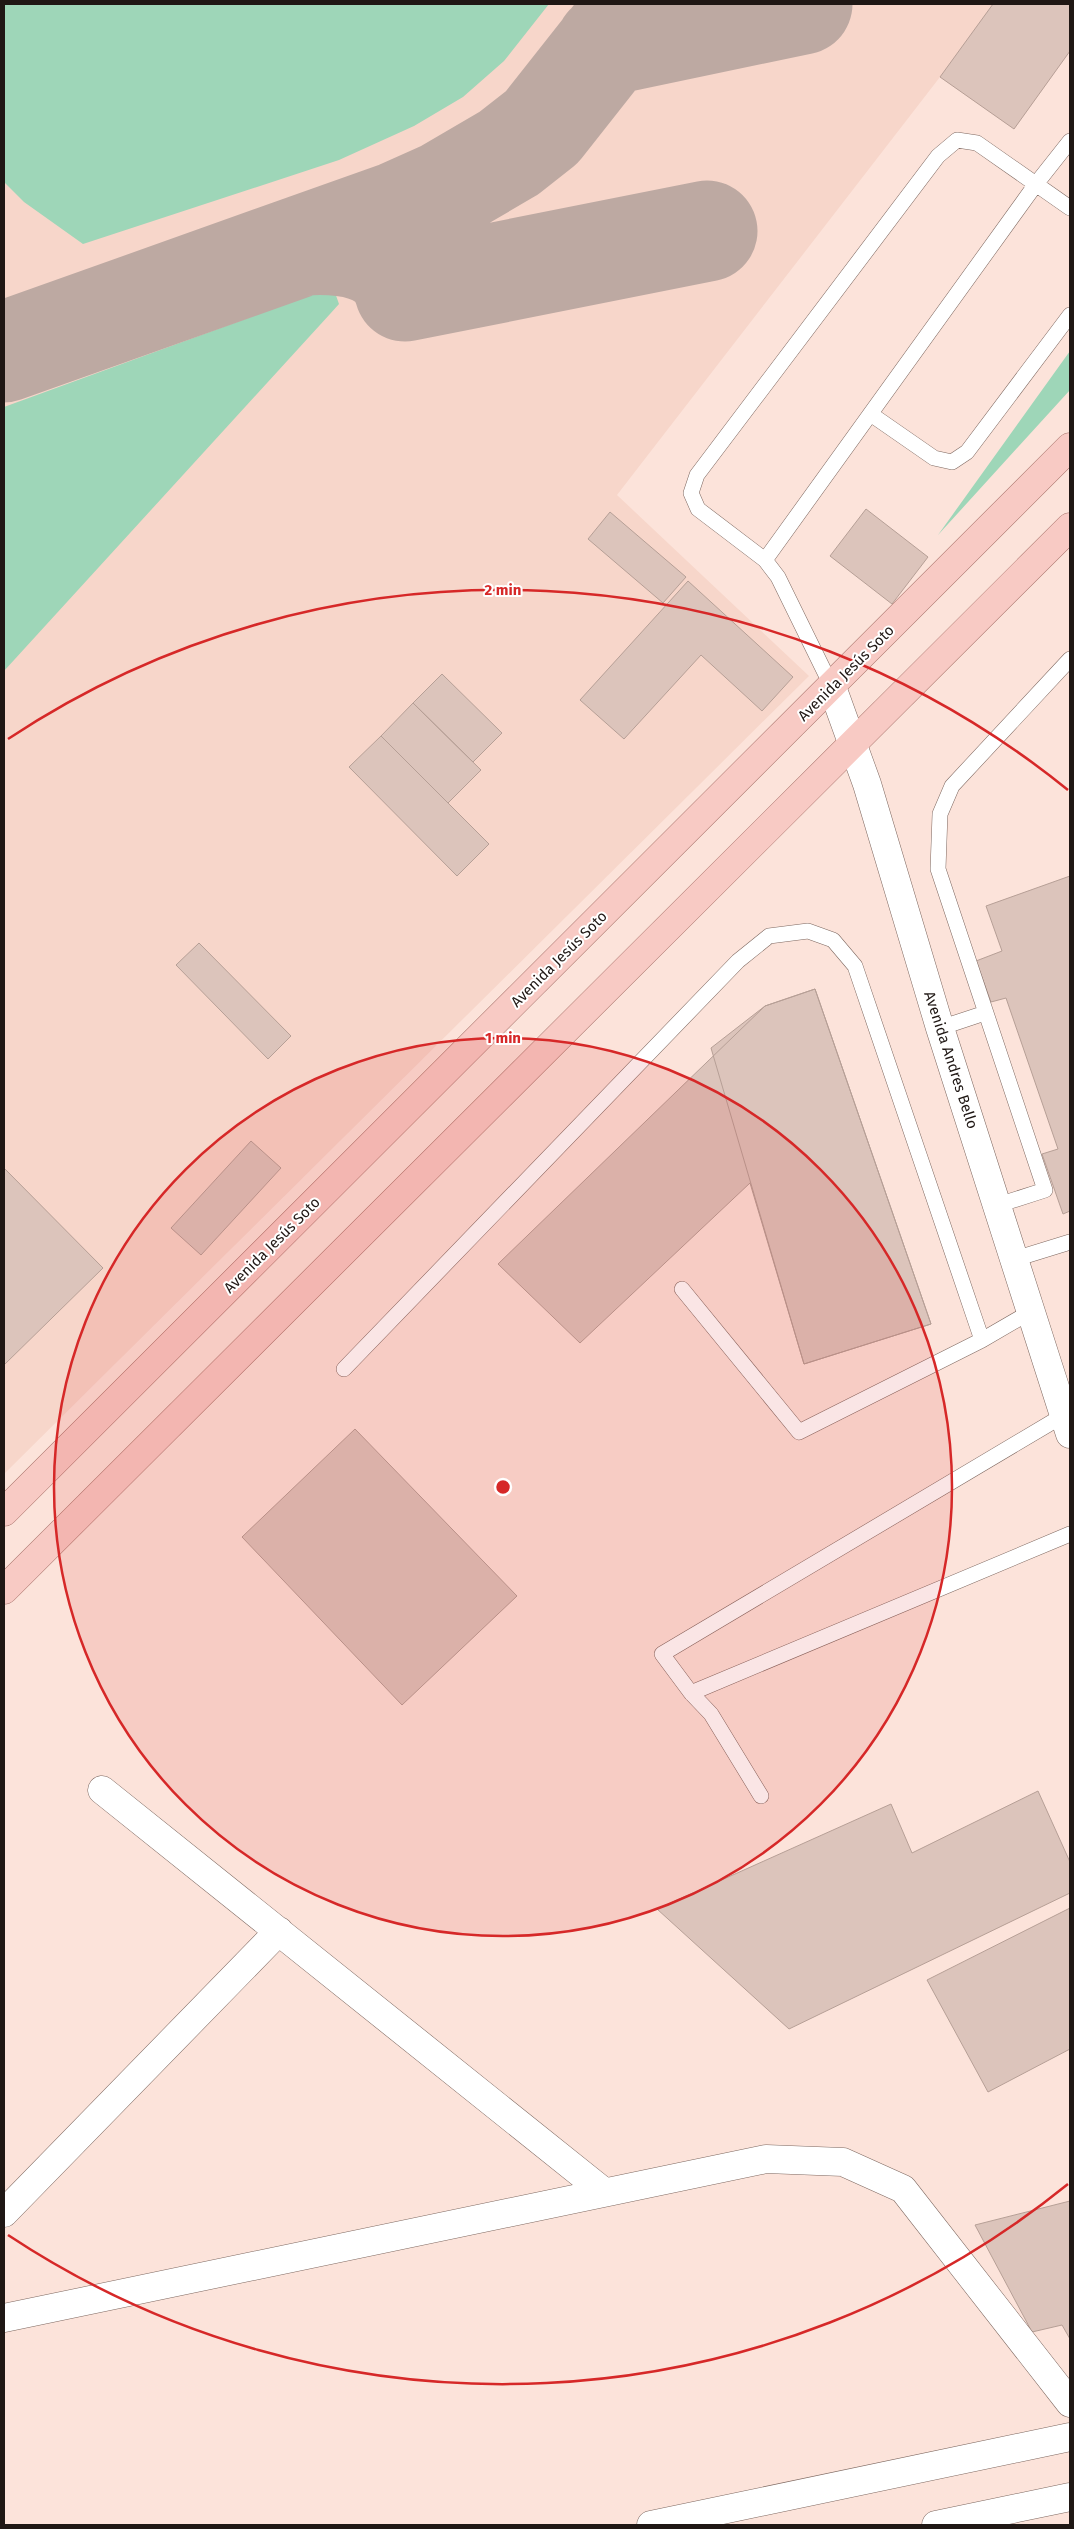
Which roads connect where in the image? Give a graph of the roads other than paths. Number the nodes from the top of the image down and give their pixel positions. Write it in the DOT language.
graph roads {
  1 [pos="1070,141"];
  2 [pos="1036,184"];
  3 [pos="1070,208"];
  4 [pos="1070,314"];
  5 [pos="872,415"];
  6 [pos="1070,447"];
  7 [pos="1070,527"];
  8 [pos="765,560"];
  9 [pos="1070,659"];
  10 [pos="832,686"];
  11 [pos="852,745"];
  12 [pos="986,1013"];
  13 [pos="940,1028"];
  14 [pos="998,1205"];
  15 [pos="1070,1242"];
  16 [pos="1015,1258"];
  17 [pos="682,1289"];
  18 [pos="1032,1311"];
  19 [pos="982,1340"];
  20 [pos="344,1369"];
  21 [pos="1067,1424"];
  22 [pos="4,1512"];
  23 [pos="1070,1534"];
  24 [pos="4,1590"];
  25 [pos="691,1693"];
  26 [pos="102,1790"];
  27 [pos="761,1796"];
  28 [pos="279,1931"];
  29 [pos="604,2192"];
  30 [pos="4,2213"];
  31 [pos="4,2318"];
  32 [pos="1070,2403"];
  33 [pos="1070,2437"];
  34 [pos="1070,2497"];
  35 [pos="651,2525"];
  36 [pos="936,2525"];
  1 -- 2 [label="lane"];
  2 -- 3 [label="lane"];
  2 -- 5 [label="lane"];
  2 -- 8 [label="lane"];
  4 -- 5 [label="lane"];
  5 -- 8 [label="lane"];
  6 -- 10 [label="main road, Avenida Jesús Soto"];
  7 -- 11 [label="main road"];
  8 -- 10 [label="lane"];
  9 -- 12 [label="lane"];
  10 -- 11 [label="street, Avenida Andres Bello"];
  10 -- 22 [label="main road, Avenida Jesús Soto"];
  11 -- 13 [label="street, Avenida Andres Bello"];
  11 -- 24 [label="main road"];
  12 -- 13 [label="lane"];
  12 -- 14 [label="lane"];
  13 -- 14 [label="street, Avenida Andres Bello"];
  14 -- 16 [label="street, Avenida Andres Bello"];
  15 -- 16 [label="lane"];
  16 -- 18 [label="street, Avenida Andres Bello"];
  17 -- 19 [label="lane"];
  18 -- 19 [label="lane"];
  18 -- 21 [label="street, Avenida Andres Bello"];
  19 -- 20 [label="lane"];
  21 -- 25 [label="lane"];
  23 -- 25 [label="lane"];
  25 -- 27 [label="lane"];
  26 -- 28 [label="street"];
  28 -- 29 [label="street"];
  28 -- 30 [label="street"];
  29 -- 31 [label="street"];
  29 -- 32 [label="street"];
  33 -- 35 [label="street"];
  34 -- 36 [label="street"];
}
